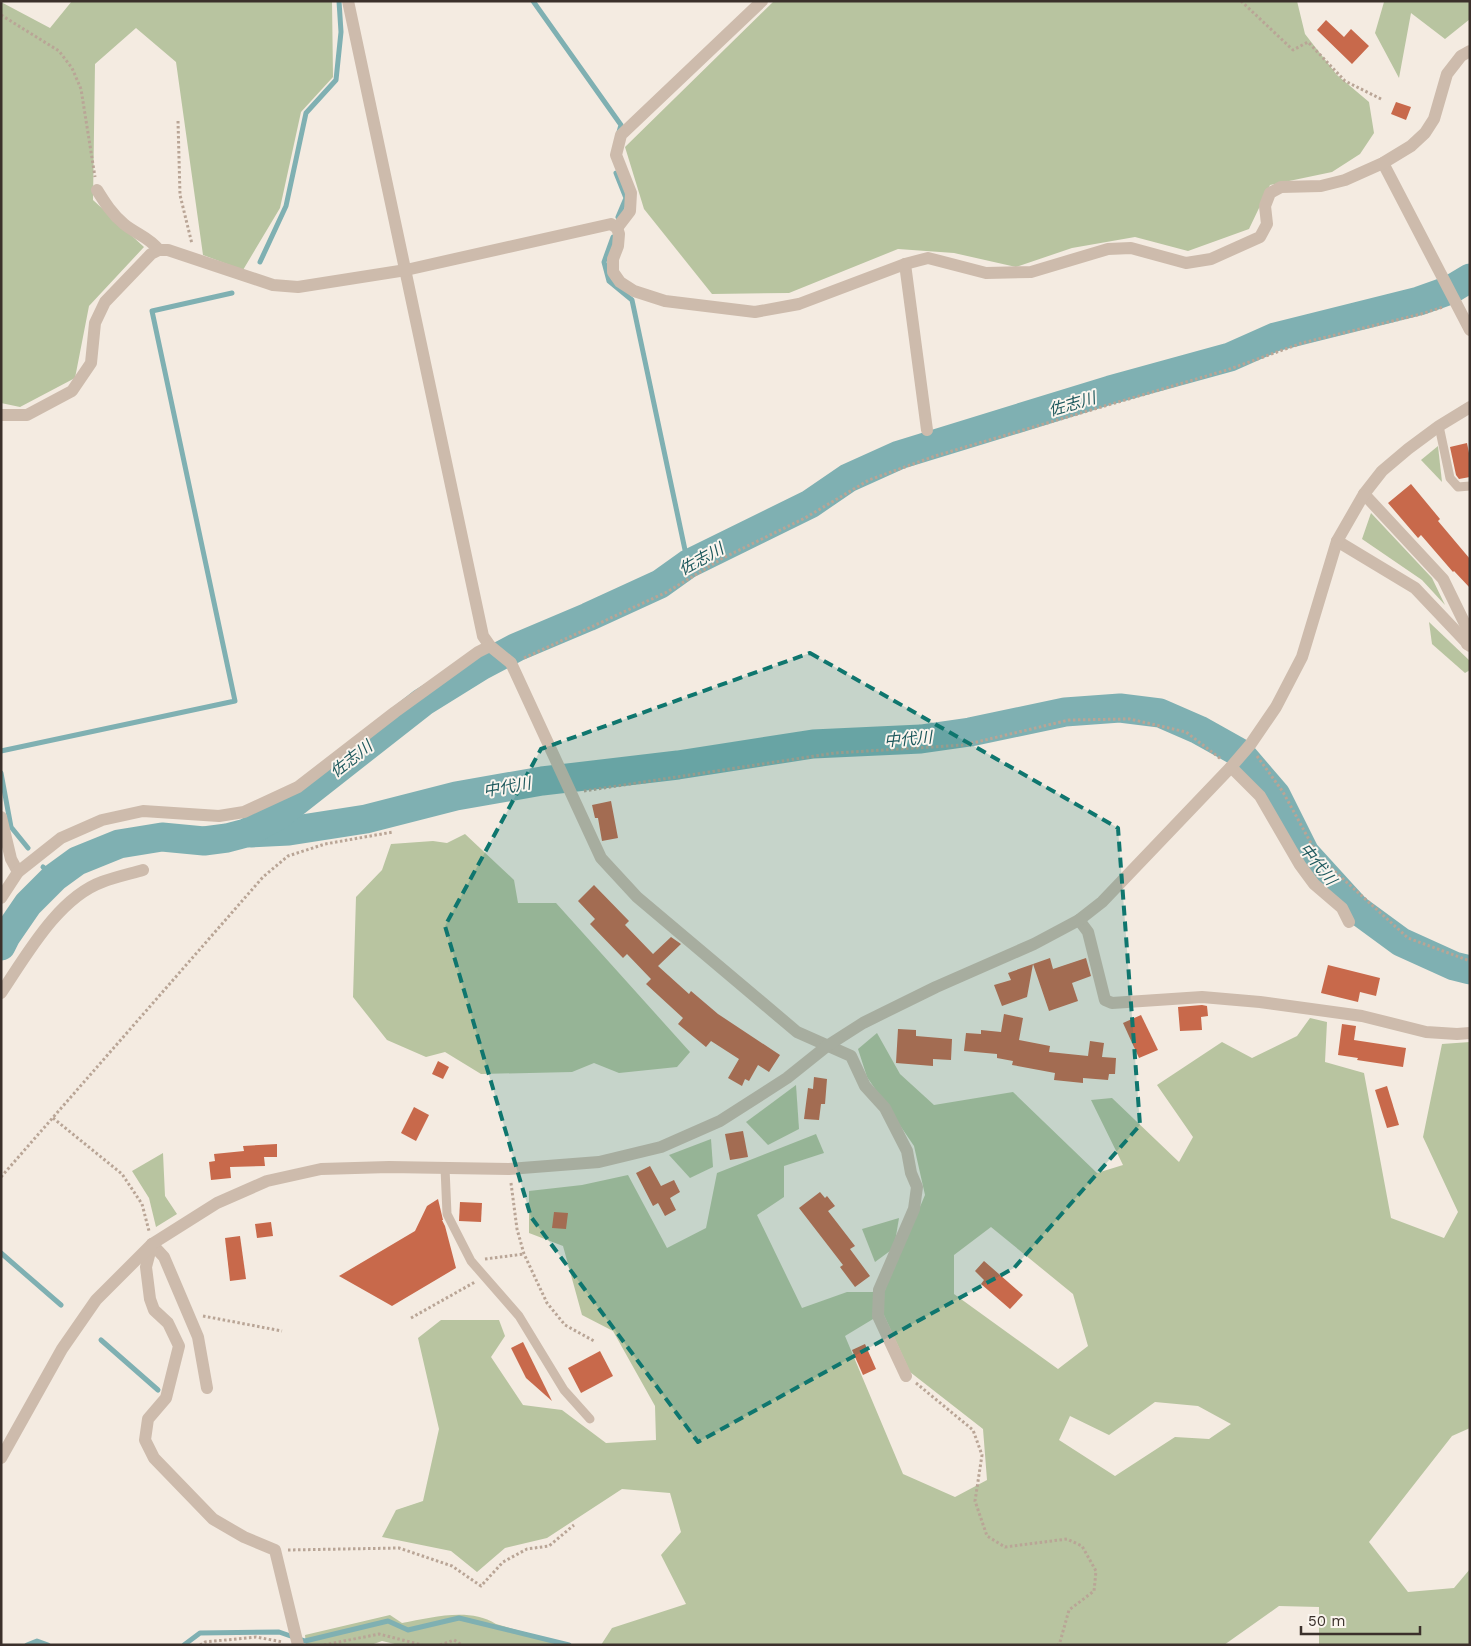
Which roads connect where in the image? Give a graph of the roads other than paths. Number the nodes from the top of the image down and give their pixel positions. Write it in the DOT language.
graph roads {
  1 [pos="348,1"];
  2 [pos="762,1"];
  3 [pos="1470,51"];
  4 [pos="1383,163"];
  5 [pos="97,190"];
  6 [pos="617,228"];
  7 [pos="159,250"];
  8 [pos="905,264"];
  9 [pos="406,270"];
  10 [pos="1470,330"];
  11 [pos="1470,407"];
  12 [pos="1,415"];
  13 [pos="1439,426"];
  14 [pos="926,430"];
  15 [pos="1470,486"];
  16 [pos="1364,494"];
  17 [pos="1336,541"];
  18 [pos="1469,645"];
  19 [pos="490,646"];
  20 [pos="1231,767"];
  21 [pos="1,817"];
  22 [pos="143,870"];
  23 [pos="18,872"];
  24 [pos="1,898"];
  25 [pos="1080,920"];
  26 [pos="1349,922"];
  27 [pos="1,993"];
  28 [pos="1470,1033"];
  29 [pos="827,1046"];
  30 [pos="445,1168"];
  31 [pos="152,1244"];
  32 [pos="906,1376"];
  33 [pos="207,1388"];
  34 [pos="590,1419"];
  35 [pos="1,1458"];
  36 [pos="294,1641"];
  1 -- 9 [label="street"];
  2 -- 6 [label="street"];
  3 -- 4 [label="street"];
  4 -- 8 [label="street"];
  4 -- 10 [label="street"];
  5 -- 7 [label="street"];
  6 -- 8 [label="street"];
  6 -- 9 [label="street"];
  7 -- 9 [label="street"];
  7 -- 12 [label="street"];
  8 -- 14 [label="street"];
  9 -- 19 [label="street"];
  11 -- 13 [label="street"];
  13 -- 15 [label="lane"];
  13 -- 16 [label="street"];
  16 -- 17 [label="street"];
  16 -- 18 [label="street"];
  17 -- 18 [label="street"];
  17 -- 20 [label="street"];
  19 -- 23 [label="street"];
  19 -- 29 [label="street"];
  20 -- 25 [label="street"];
  20 -- 26 [label="street"];
  21 -- 23 [label="street"];
  22 -- 27 [label="street"];
  23 -- 24 [label="street"];
  25 -- 28 [label="street"];
  25 -- 29 [label="street"];
  29 -- 30 [label="street"];
  29 -- 32 [label="street"];
  30 -- 31 [label="street"];
  30 -- 34 [label="lane"];
  31 -- 33 [label="street"];
  31 -- 35 [label="street"];
  31 -- 36 [label="street"];
}
